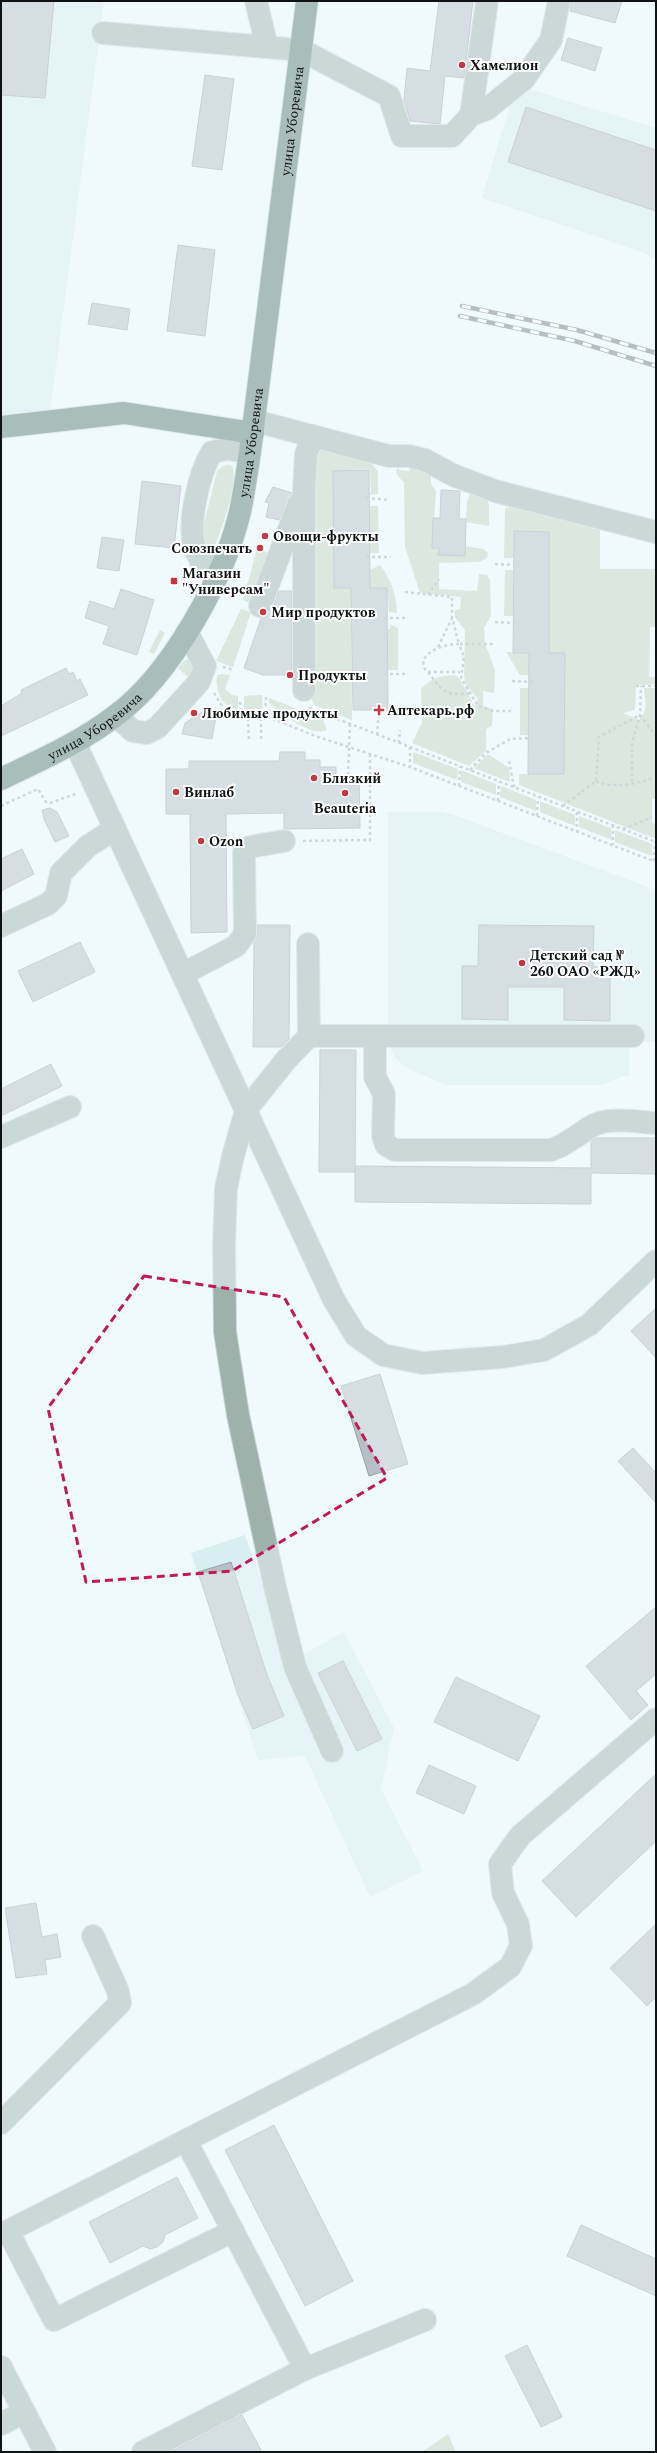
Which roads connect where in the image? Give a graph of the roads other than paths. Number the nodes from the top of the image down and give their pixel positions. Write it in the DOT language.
graph roads {
  1 [pos="256,1"];
  2 [pos="307,1"];
  3 [pos="487,1"];
  4 [pos="559,1"];
  5 [pos="103,33"];
  6 [pos="267,47"];
  7 [pos="301,50"];
  8 [pos="471,115"];
  9 [pos="1,427"];
  10 [pos="252,435"];
  11 [pos="312,437"];
  12 [pos="304,489"];
  13 [pos="656,532"];
  14 [pos="220,568"];
  15 [pos="260,606"];
  16 [pos="187,632"];
  17 [pos="304,698"];
  18 [pos="116,716"];
  19 [pos="75,743"];
  20 [pos="1,779"];
  21 [pos="115,830"];
  22 [pos="291,841"];
  23 [pos="1,926"];
  24 [pos="308,944"];
  25 [pos="183,974"];
  26 [pos="309,1036"];
  27 [pos="375,1036"];
  28 [pos="633,1036"];
  29 [pos="70,1107"];
  30 [pos="246,1110"];
  31 [pos="656,1123"];
  32 [pos="1,1137"];
  33 [pos="656,1261"];
  34 [pos="656,1719"];
  35 [pos="332,1751"];
  36 [pos="93,1936"];
  37 [pos="1,2123"];
  38 [pos="186,2141"];
  39 [pos="234,2231"];
  40 [pos="426,2320"];
  41 [pos="1,2367"];
  42 [pos="305,2368"];
  43 [pos="24,2412"];
  44 [pos="1,2424"];
  45 [pos="45,2452"];
  46 [pos="143,2452"];
  1 -- 6 [label="street"];
  2 -- 7 [label="main road, улица Уборевича"];
  3 -- 8 [label="street"];
  4 -- 8 [label="street"];
  5 -- 6 [label="street"];
  6 -- 7 [label="street"];
  7 -- 8 [label="street"];
  7 -- 10 [label="main road, улица Уборевича"];
  9 -- 10 [label="main road"];
  10 -- 11 [label="street"];
  10 -- 14 [label="main road, улица Уборевича"];
  10 -- 14 [label="street"];
  11 -- 12 [label="street"];
  11 -- 13 [label="street"];
  12 -- 15 [label="street"];
  12 -- 17 [label="street"];
  14 -- 16 [label="main road, улица Уборевича"];
  16 -- 18 [label="main road, улица Уборевича"];
  16 -- 18 [label="street"];
  18 -- 19 [label="main road, улица Уборевича"];
  19 -- 20 [label="main road, улица Уборевича"];
  19 -- 21 [label="street"];
  21 -- 23 [label="street"];
  21 -- 25 [label="street"];
  22 -- 25 [label="street"];
  24 -- 26 [label="street"];
  25 -- 30 [label="street"];
  26 -- 27 [label="street"];
  26 -- 30 [label="street"];
  27 -- 28 [label="street"];
  27 -- 31 [label="street"];
  29 -- 32 [label="street"];
  30 -- 33 [label="street"];
  30 -- 35 [label="street"];
  34 -- 38 [label="street"];
  36 -- 37 [label="street"];
  38 -- 39 [label="street"];
  38 -- 39 [label="street"];
  39 -- 42 [label="street"];
  40 -- 42 [label="street"];
  41 -- 43 [label="street"];
  42 -- 46 [label="street"];
  43 -- 44 [label="street"];
  43 -- 45 [label="street"];
}
